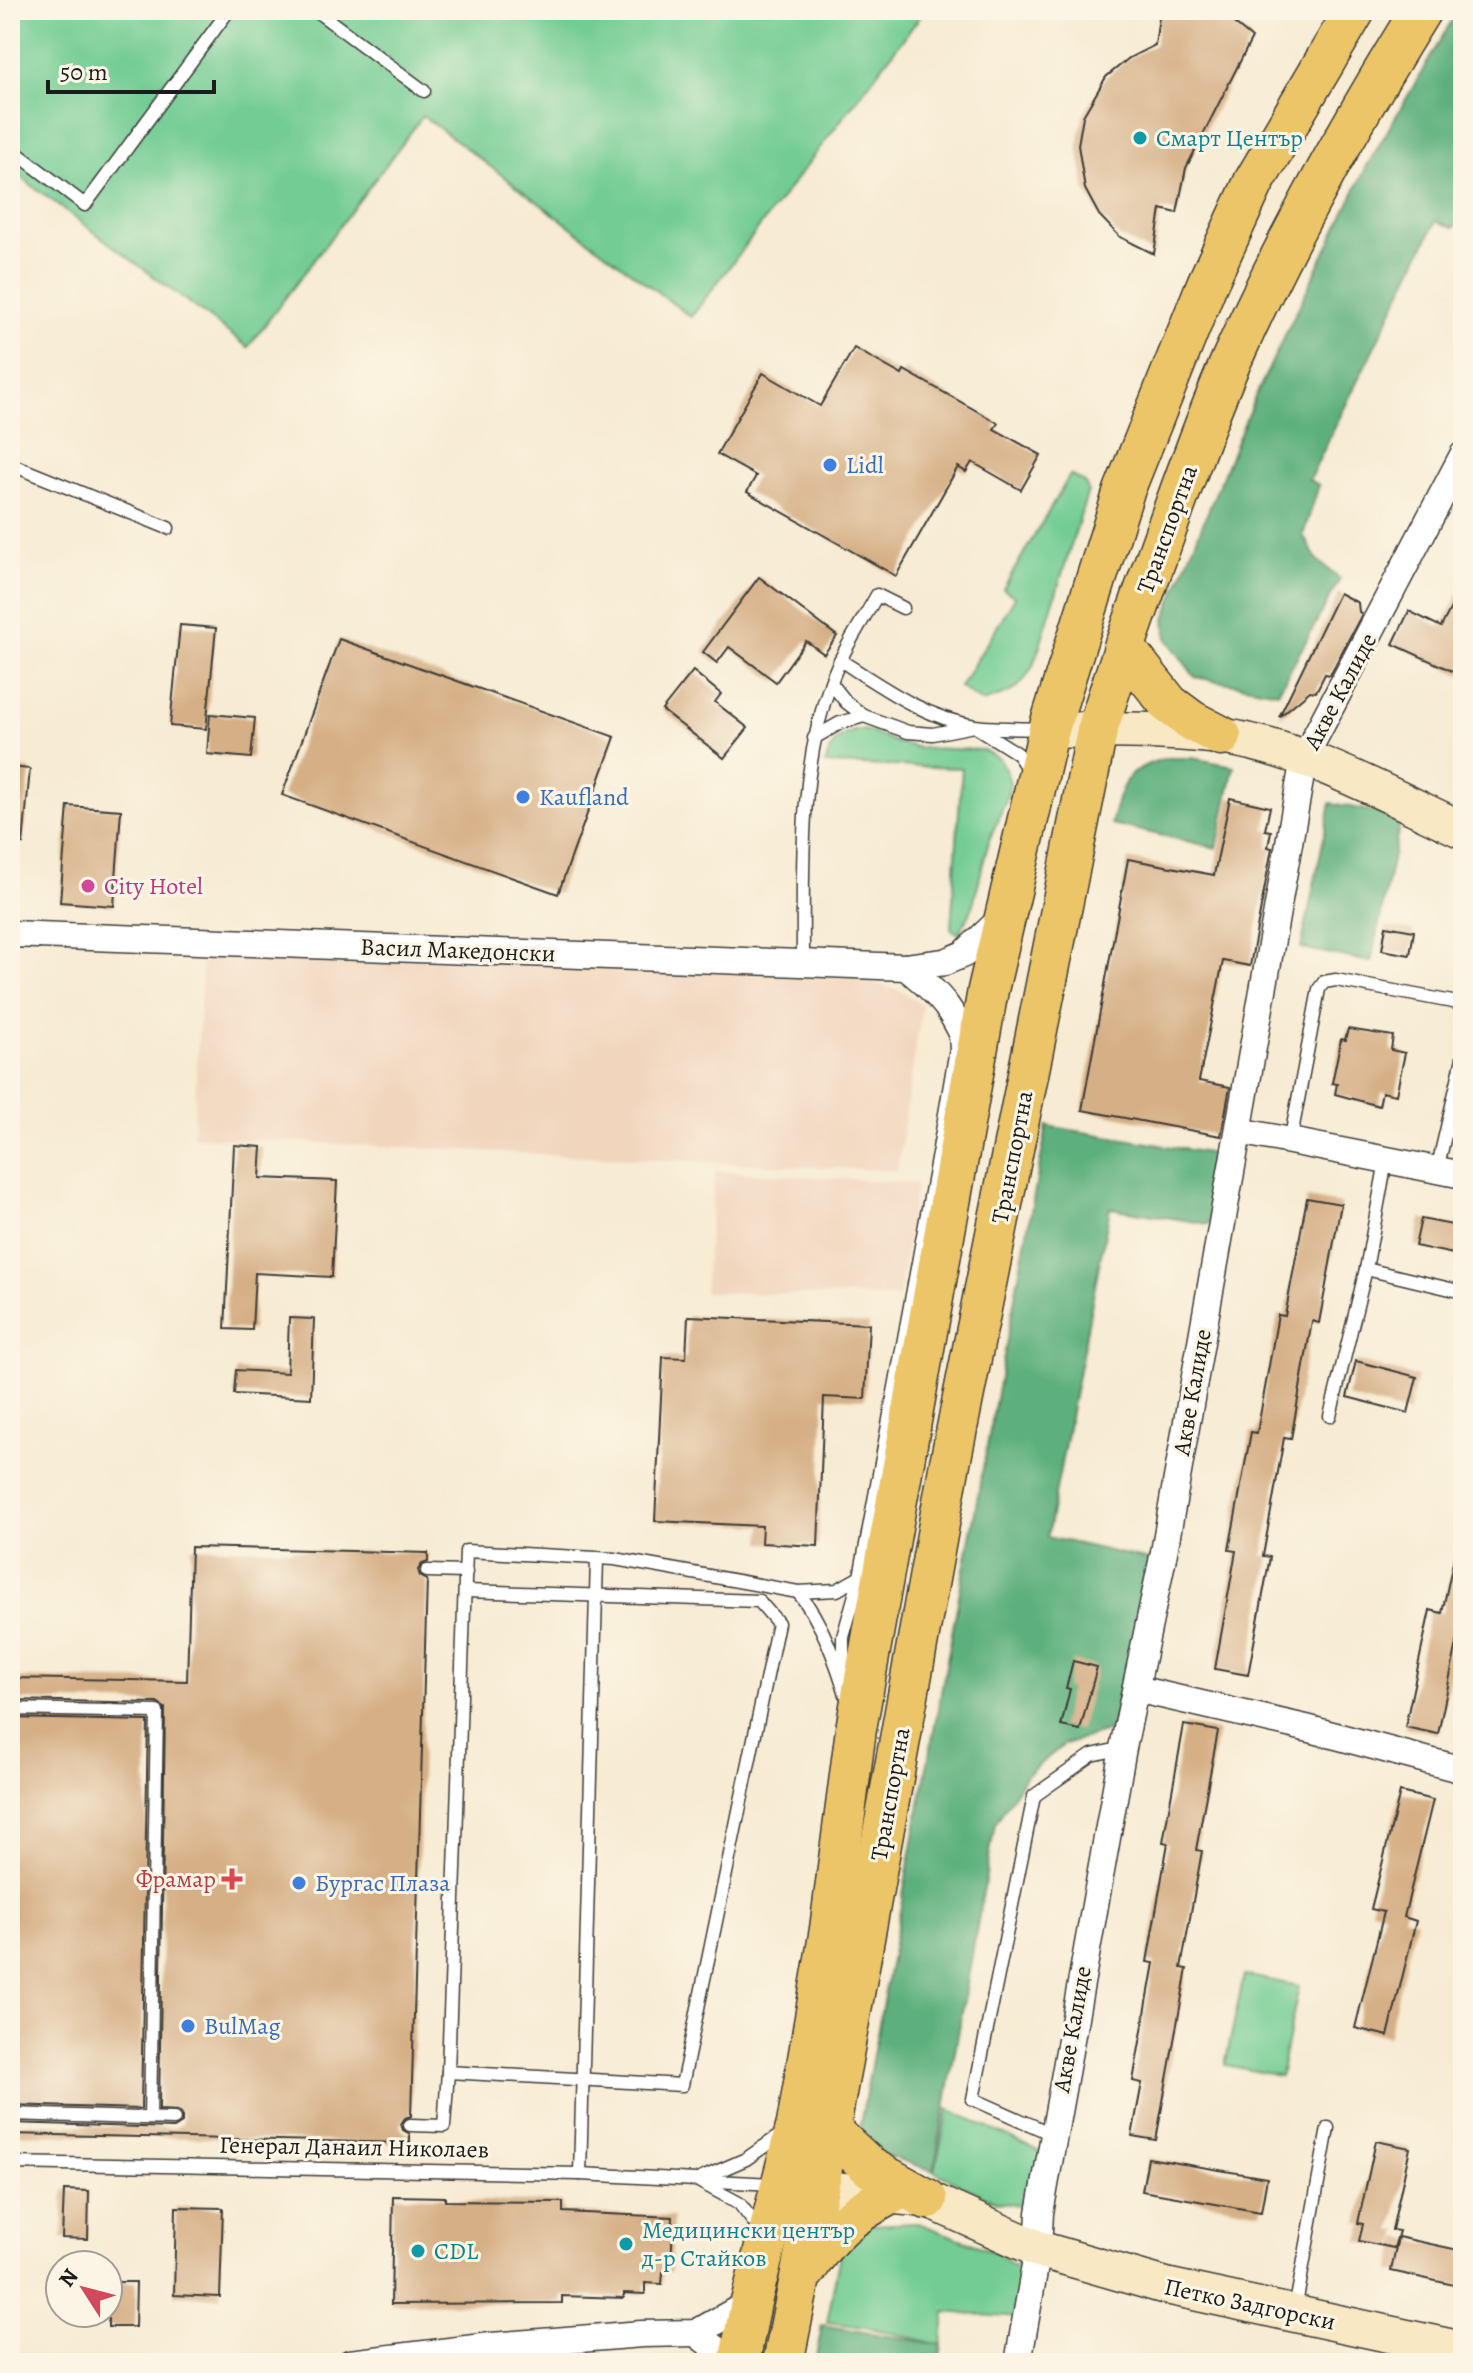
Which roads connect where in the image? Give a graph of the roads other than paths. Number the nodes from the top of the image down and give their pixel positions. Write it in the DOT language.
graph roads {
  1 [pos="229,10"];
  2 [pos="315,10"];
  3 [pos="1355,10"];
  4 [pos="1421,10"];
  5 [pos="424,91"];
  6 [pos="10,148"];
  7 [pos="1463,455"];
  8 [pos="10,464"];
  9 [pos="168,528"];
  10 [pos="903,608"];
  11 [pos="1124,647"];
  12 [pos="840,660"];
  13 [pos="831,683"];
  14 [pos="864,716"];
  15 [pos="974,726"];
  16 [pos="1049,729"];
  17 [pos="1097,731"];
  18 [pos="1221,736"];
  19 [pos="814,738"];
  20 [pos="1304,758"];
  21 [pos="1036,782"];
  22 [pos="1463,830"];
  23 [pos="1003,917"];
  24 [pos="10,934"];
  25 [pos="803,963"];
  26 [pos="906,967"];
  27 [pos="1463,1004"];
  28 [pos="954,1013"];
  29 [pos="1463,1058"];
  30 [pos="975,1061"];
  31 [pos="952,1130"];
  32 [pos="1239,1131"];
  33 [pos="1290,1142"];
  34 [pos="1386,1161"];
  35 [pos="1450,1173"];
  36 [pos="1366,1269"];
  37 [pos="1463,1292"];
  38 [pos="1330,1416"];
  39 [pos="597,1558"];
  40 [pos="427,1571"];
  41 [pos="466,1572"];
  42 [pos="860,1577"];
  43 [pos="465,1591"];
  44 [pos="798,1592"];
  45 [pos="596,1596"];
  46 [pos="843,1684"];
  47 [pos="1136,1689"];
  48 [pos="10,1709"];
  49 [pos="856,1729"];
  50 [pos="1123,1748"];
  51 [pos="1463,1770"];
  52 [pos="448,2072"];
  53 [pos="583,2079"];
  54 [pos="10,2114"];
  55 [pos="150,2118"];
  56 [pos="174,2119"];
  57 [pos="410,2125"];
  58 [pos="813,2127"];
  59 [pos="1328,2128"];
  60 [pos="1054,2135"];
  61 [pos="10,2163"];
  62 [pos="580,2174"];
  63 [pos="697,2180"];
  64 [pos="800,2187"];
  65 [pos="908,2197"];
  66 [pos="767,2242"];
  67 [pos="1038,2249"];
  68 [pos="799,2280"];
  69 [pos="751,2302"];
  70 [pos="1294,2314"];
  71 [pos="696,2333"];
  72 [pos="1463,2350"];
  73 [pos="350,2363"];
  74 [pos="736,2363"];
  75 [pos="783,2363"];
  76 [pos="1018,2363"];
  1 -- 6 [label="lane"];
  2 -- 5 [label="lane"];
  3 -- 16 [label="main road, Транспортна"];
  4 -- 11 [label="main road, Транспортна"];
  7 -- 20 [label="street, Акве Калиде"];
  8 -- 9 [label="lane"];
  10 -- 12 [label="lane"];
  11 -- 17 [label="main road, Транспортна"];
  11 -- 18 [label="main road"];
  12 -- 13 [label="lane"];
  12 -- 15 [label="lane"];
  13 -- 14 [label="lane"];
  13 -- 19 [label="lane"];
  14 -- 15 [label="lane"];
  14 -- 19 [label="lane"];
  15 -- 16 [label="lane"];
  15 -- 21 [label="lane"];
  16 -- 17 [label="street"];
  16 -- 21 [label="main road, Транспортна"];
  17 -- 18 [label="street"];
  17 -- 58 [label="main road, Транспортна"];
  18 -- 20 [label="street"];
  19 -- 25 [label="lane"];
  20 -- 22 [label="street"];
  20 -- 32 [label="street, Акве Калиде"];
  21 -- 23 [label="main road, Транспортна"];
  23 -- 26 [label="street"];
  23 -- 30 [label="main road, Транспортна"];
  24 -- 25 [label="street, Васил Македонски"];
  25 -- 26 [label="street, Васил Македонски"];
  26 -- 28 [label="street"];
  27 -- 33 [label="lane"];
  28 -- 30 [label="street"];
  28 -- 31 [label="lane"];
  29 -- 35 [label="lane"];
  30 -- 31 [label="main road, Транспортна"];
  31 -- 42 [label="lane"];
  31 -- 49 [label="main road, Транспортна"];
  32 -- 33 [label="street"];
  32 -- 47 [label="street, Акве Калиде"];
  33 -- 34 [label="street"];
  34 -- 35 [label="street"];
  34 -- 36 [label="lane"];
  36 -- 37 [label="lane"];
  36 -- 38 [label="lane"];
  39 -- 41 [label="lane"];
  39 -- 44 [label="lane"];
  39 -- 45 [label="lane"];
  40 -- 41 [label="lane"];
  41 -- 43 [label="lane"];
  42 -- 44 [label="lane"];
  42 -- 46 [label="lane"];
  43 -- 45 [label="lane"];
  43 -- 52 [label="lane"];
  44 -- 46 [label="lane"];
  45 -- 53 [label="lane"];
  45 -- 53 [label="lane"];
  46 -- 49 [label="lane"];
  47 -- 50 [label="street, Акве Калиде"];
  47 -- 51 [label="street"];
  48 -- 55 [label="lane"];
  49 -- 58 [label="main road, Транспортна"];
  50 -- 60 [label="street, Акве Калиде"];
  50 -- 60 [label="lane"];
  52 -- 53 [label="lane"];
  52 -- 57 [label="lane"];
  53 -- 62 [label="lane"];
  54 -- 55 [label="lane"];
  55 -- 56 [label="lane"];
  58 -- 63 [label="lane"];
  58 -- 64 [label="main road, Транспортна"];
  58 -- 65 [label="main road"];
  59 -- 70 [label="lane"];
  60 -- 67 [label="street, Акве Калиде"];
  61 -- 62 [label="lane, Генерал Данаил Николаев"];
  62 -- 63 [label="lane, Генерал Данаил Николаев"];
  63 -- 64 [label="lane, Генерал Данаил Николаев"];
  63 -- 66 [label="lane"];
  64 -- 65 [label="street, Петко Задгорски"];
  64 -- 66 [label="main road, Транспортна"];
  64 -- 68 [label="main road, Транспортна"];
  65 -- 67 [label="street, Петко Задгорски"];
  65 -- 68 [label="main road"];
  66 -- 69 [label="main road, Транспортна"];
  67 -- 70 [label="street, Петко Задгорски"];
  67 -- 76 [label="street, Акве Калиде"];
  68 -- 75 [label="main road, Транспортна"];
  69 -- 71 [label="street"];
  69 -- 74 [label="main road, Транспортна"];
  70 -- 72 [label="street, Петко Задгорски"];
  71 -- 73 [label="street"];
  71 -- 74 [label="street"];
}
